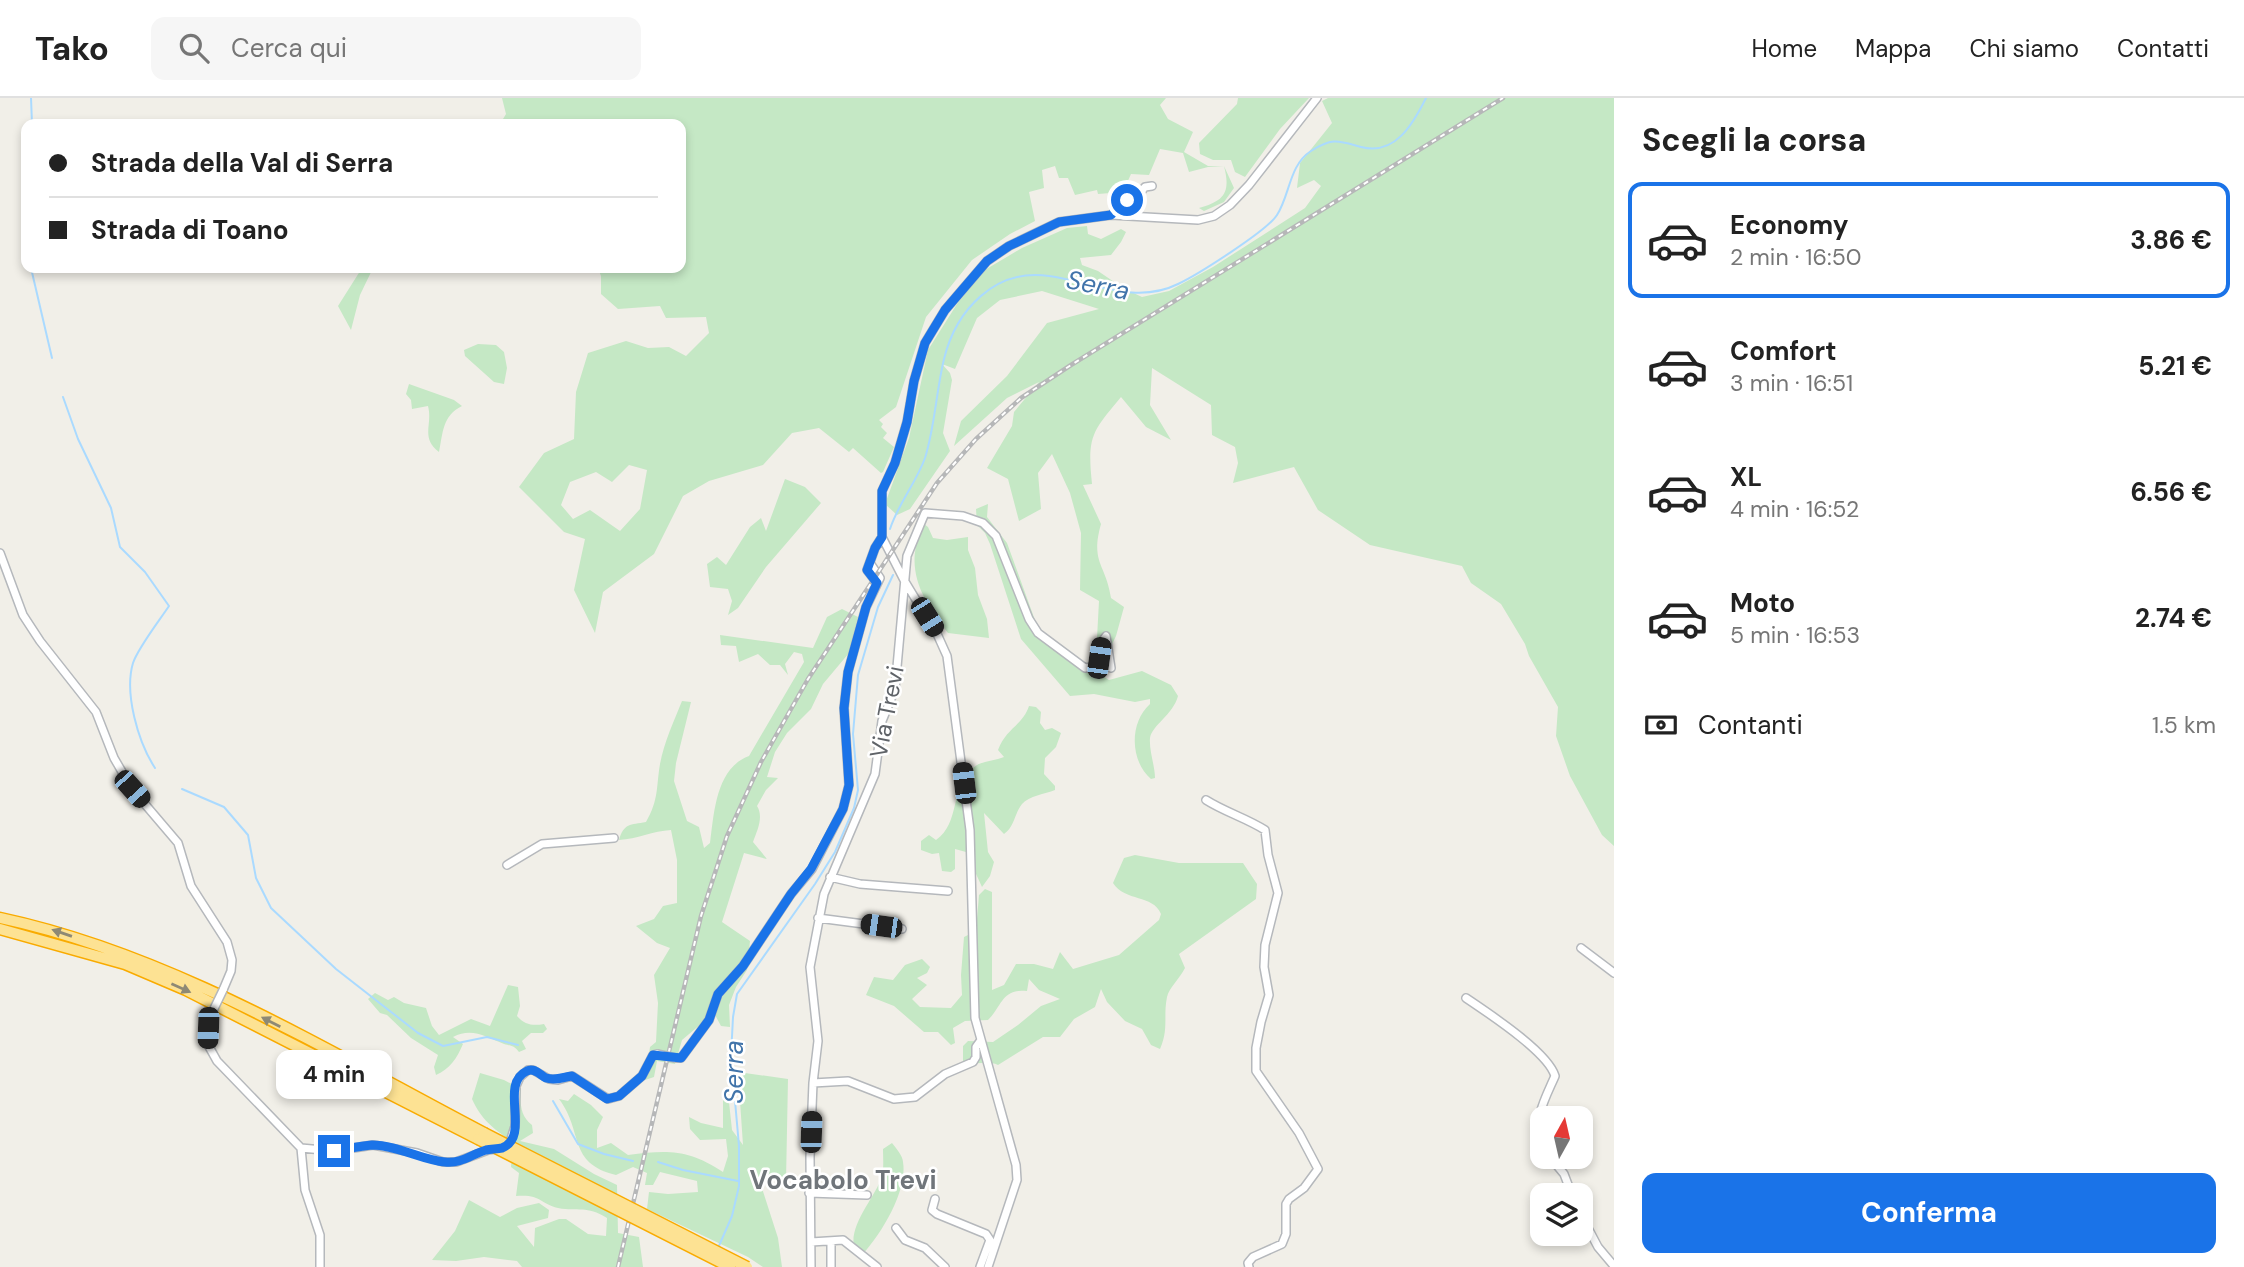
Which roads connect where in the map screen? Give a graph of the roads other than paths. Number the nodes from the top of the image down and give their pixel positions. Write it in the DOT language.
graph roads {
  1 [pos="1317,98"];
  2 [pos="1152,186"];
  3 [pos="1111,215"];
  4 [pos="882,537"];
  5 [pos="0,553"];
  6 [pos="904,580"];
  7 [pos="1111,668"];
  8 [pos="1206,800"];
  9 [pos="614,838"];
  10 [pos="507,865"];
  11 [pos="830,877"];
  12 [pos="948,891"];
  13 [pos="0,918"];
  14 [pos="818,918"];
  15 [pos="0,929"];
  16 [pos="902,929"];
  17 [pos="1580,948"];
  18 [pos="1614,973"];
  19 [pos="1466,998"];
  20 [pos="981,1040"];
  21 [pos="813,1083"];
  22 [pos="1542,1106"];
  23 [pos="481,1136"];
  24 [pos="301,1149"];
  25 [pos="809,1193"];
  26 [pos="867,1195"];
  27 [pos="935,1199"];
  28 [pos="895,1228"];
  29 [pos="1593,1238"];
  30 [pos="831,1241"];
  31 [pos="811,1242"];
  32 [pos="1614,1266"];
  33 [pos="320,1267"];
  34 [pos="730,1267"];
  35 [pos="747,1267"];
  36 [pos="811,1267"];
  37 [pos="831,1267"];
  38 [pos="877,1267"];
  39 [pos="945,1267"];
  40 [pos="980,1267"];
  41 [pos="988,1267"];
  42 [pos="1249,1267"];
  1 -- 3 [label="street"];
  2 -- 3 [label="street"];
  3 -- 4 [label="street"];
  4 -- 6 [label="street"];
  4 -- 24 [label="street, bridge"];
  5 -- 24 [label="street, bridge"];
  6 -- 7 [label="street, Via Trevi"];
  6 -- 11 [label="street, Via Trevi"];
  6 -- 20 [label="street"];
  8 -- 42 [label="street"];
  9 -- 10 [label="street"];
  11 -- 12 [label="street"];
  11 -- 14 [label="street, Via Trevi"];
  23 -- 13 [label="highway, one-way"];
  14 -- 16 [label="street"];
  14 -- 21 [label="street, Via Trevi"];
  15 -- 23 [label="highway, one-way"];
  17 -- 18 [label="street"];
  19 -- 22 [label="street"];
  20 -- 21 [label="street"];
  20 -- 41 [label="street"];
  21 -- 25 [label="street, Via Trevi"];
  23 -- 34 [label="highway, bridge"];
  23 -- 35 [label="highway, bridge"];
  24 -- 33 [label="street"];
  25 -- 26 [label="street"];
  25 -- 31 [label="street, Via Trevi"];
  27 -- 40 [label="street"];
  28 -- 39 [label="street"];
  29 -- 32 [label="street"];
  30 -- 31 [label="street"];
  30 -- 37 [label="street"];
  30 -- 38 [label="street"];
  31 -- 36 [label="street, Via Trevi"];
}
